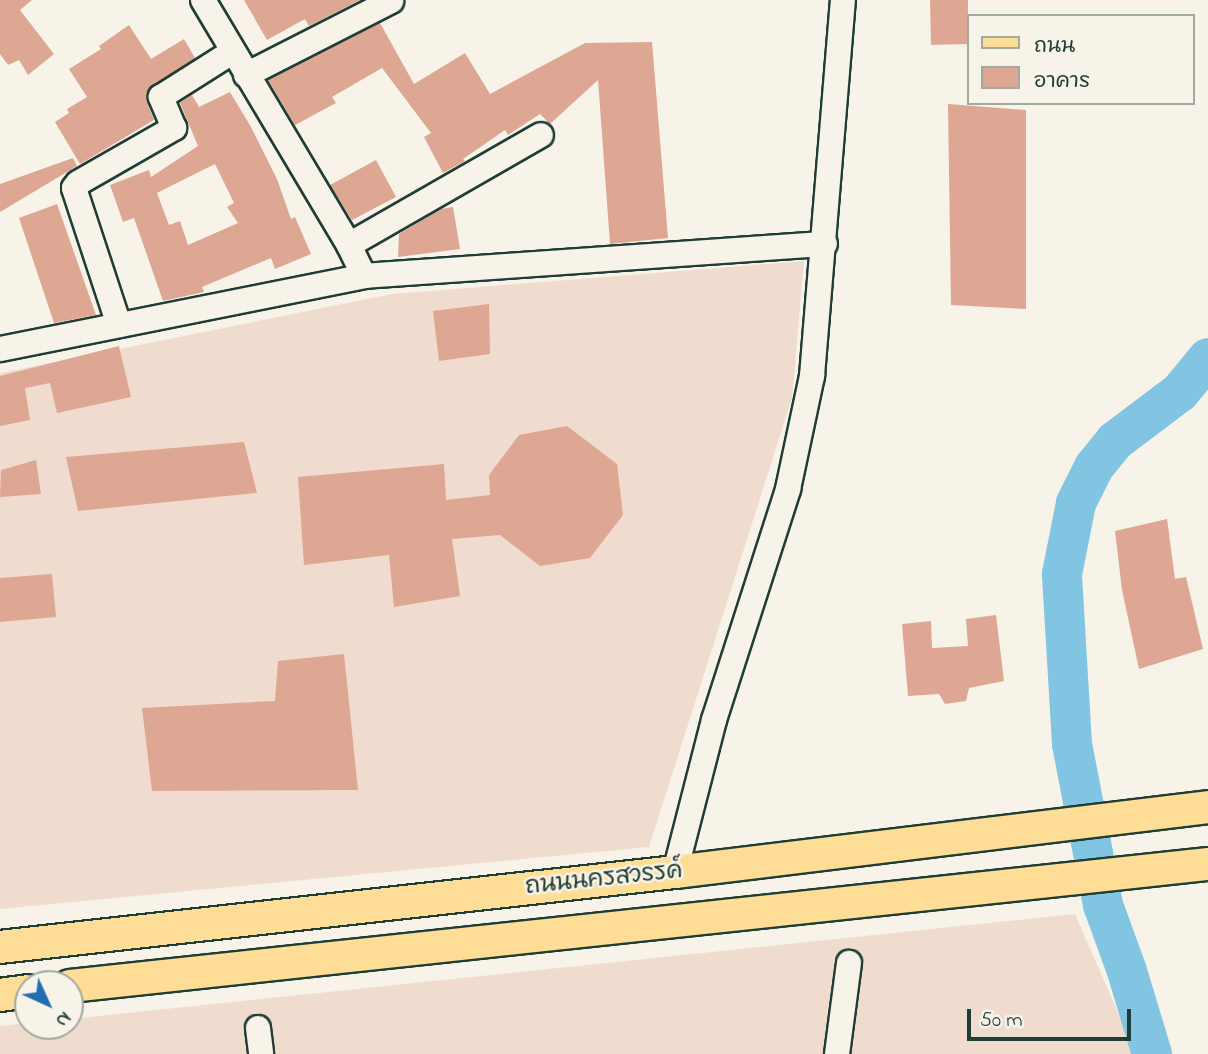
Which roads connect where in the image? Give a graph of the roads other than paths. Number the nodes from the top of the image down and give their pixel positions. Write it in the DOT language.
graph roads {
  1 [pos="203,0"];
  2 [pos="843,0"];
  3 [pos="391,1"];
  4 [pos="232,52"];
  5 [pos="246,75"];
  6 [pos="541,135"];
  7 [pos="825,244"];
  8 [pos="349,245"];
  9 [pos="364,276"];
  10 [pos="119,326"];
  11 [pos="0,349"];
  12 [pos="1208,807"];
  13 [pos="1208,864"];
  14 [pos="675,872"];
  15 [pos="497,892"];
  16 [pos="502,941"];
  17 [pos="0,947"];
  18 [pos="849,963"];
  19 [pos="84,985"];
  20 [pos="258,1028"];
  21 [pos="261,1054"];
  22 [pos="837,1054"];
  1 -- 4 [label="street"];
  2 -- 7 [label="street"];
  3 -- 5 [label="street"];
  4 -- 5 [label="street"];
  4 -- 10 [label="street"];
  5 -- 8 [label="street"];
  6 -- 8 [label="street"];
  7 -- 9 [label="street"];
  7 -- 14 [label="street"];
  8 -- 9 [label="street"];
  9 -- 10 [label="street"];
  10 -- 11 [label="street"];
  12 -- 14 [label="main road, ถนนนครสวรรค์"];
  13 -- 16 [label="main road, ถนนนครสวรรค์"];
  14 -- 15 [label="main road, ถนนนครสวรรค์"];
  15 -- 16 [label="main road"];
  15 -- 17 [label="main road, ถนนนครสวรรค์"];
  16 -- 19 [label="main road, ถนนนครสวรรค์"];
  18 -- 22 [label="street"];
  20 -- 21 [label="street"];
}
